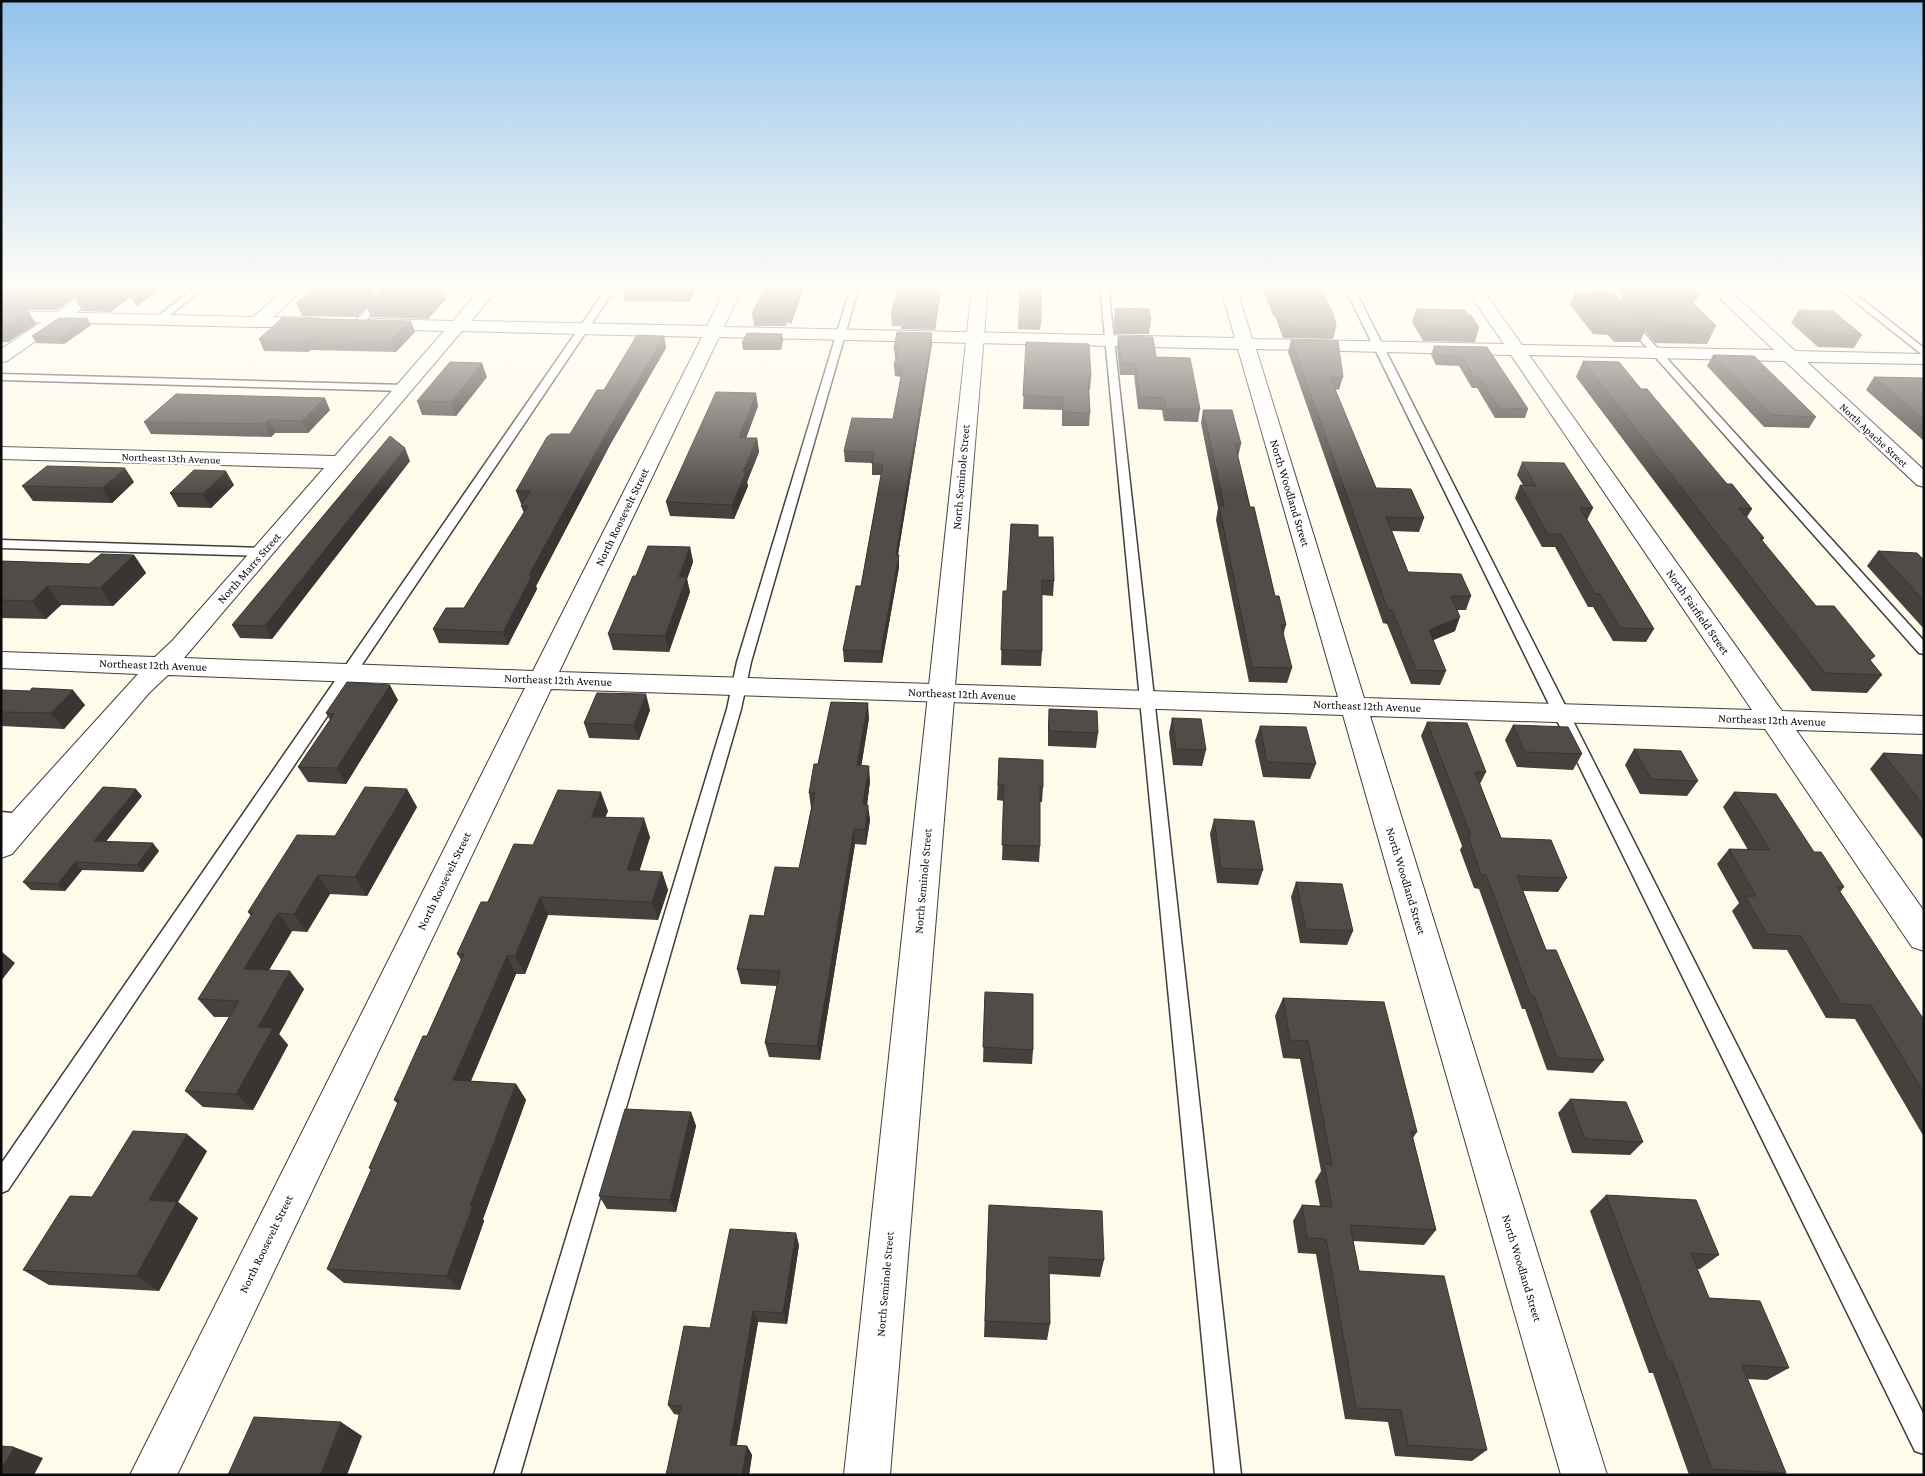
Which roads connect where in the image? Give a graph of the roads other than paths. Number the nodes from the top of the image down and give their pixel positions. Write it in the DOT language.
graph roads {
  1 [pos="433,355"];
  2 [pos="566,355"];
  3 [pos="702,355"];
  4 [pos="835,355"];
  5 [pos="972,355"];
  6 [pos="1111,355"];
  7 [pos="1248,355"];
  8 [pos="1382,355"];
  9 [pos="1519,355"];
  10 [pos="1656,355"];
  11 [pos="1695,355"];
  12 [pos="1788,355"];
  13 [pos="1790,357"];
  14 [pos="1924,360"];
  15 [pos="1,377"];
  16 [pos="405,388"];
  17 [pos="1,453"];
  18 [pos="340,462"];
  19 [pos="1924,481"];
  20 [pos="1,544"];
  21 [pos="262,552"];
  22 [pos="1924,650"];
  23 [pos="1,660"];
  24 [pos="161,666"];
  25 [pos="350,673"];
  26 [pos="542,680"];
  27 [pos="739,686"];
  28 [pos="941,693"];
  29 [pos="1148,699"];
  30 [pos="1353,706"];
  31 [pos="1561,712"];
  32 [pos="1774,721"];
  33 [pos="1924,725"];
  34 [pos="1,818"];
  35 [pos="25,819"];
  36 [pos="1,846"];
  37 [pos="1924,938"];
  38 [pos="1,1183"];
  39 [pos="1924,1442"];
  40 [pos="153,1475"];
  41 [pos="507,1475"];
  42 [pos="867,1475"];
  43 [pos="1228,1475"];
  44 [pos="1584,1475"];
  1 -- 16 [label="street, North Marrs Street"];
  2 -- 25 [label="lane"];
  3 -- 26 [label="street, North Roosevelt Street"];
  4 -- 27 [label="lane"];
  5 -- 28 [label="street, North Seminole Street"];
  6 -- 29 [label="lane"];
  7 -- 30 [label="street, North Woodland Street"];
  8 -- 31 [label="lane"];
  9 -- 32 [label="street, North Fairfield Street"];
  10 -- 22 [label="lane"];
  11 -- 13 [label="street"];
  12 -- 13 [label="street, North Apache Street"];
  13 -- 14 [label="street"];
  13 -- 19 [label="street, North Apache Street"];
  15 -- 16 [label="lane"];
  16 -- 18 [label="street, North Marrs Street"];
  17 -- 18 [label="street, Northeast 13th Avenue"];
  18 -- 21 [label="street, North Marrs Street"];
  20 -- 21 [label="lane"];
  21 -- 24 [label="street, North Marrs Street"];
  23 -- 24 [label="street, Northeast 12th Avenue"];
  24 -- 25 [label="street, Northeast 12th Avenue"];
  24 -- 35 [label="street, North Marrs Street"];
  25 -- 26 [label="street, Northeast 12th Avenue"];
  25 -- 38 [label="lane"];
  26 -- 27 [label="street, Northeast 12th Avenue"];
  26 -- 40 [label="street, North Roosevelt Street"];
  27 -- 28 [label="street, Northeast 12th Avenue"];
  27 -- 41 [label="lane"];
  28 -- 29 [label="street, Northeast 12th Avenue"];
  28 -- 42 [label="street, North Seminole Street"];
  29 -- 30 [label="street, Northeast 12th Avenue"];
  29 -- 43 [label="lane"];
  30 -- 31 [label="street, Northeast 12th Avenue"];
  30 -- 44 [label="street, North Woodland Street"];
  31 -- 32 [label="street, Northeast 12th Avenue"];
  31 -- 39 [label="lane"];
  32 -- 33 [label="street, Northeast 12th Avenue"];
  32 -- 37 [label="street, North Fairfield Street"];
  34 -- 35 [label="lane"];
  35 -- 36 [label="street, North Marrs Street"];
}
